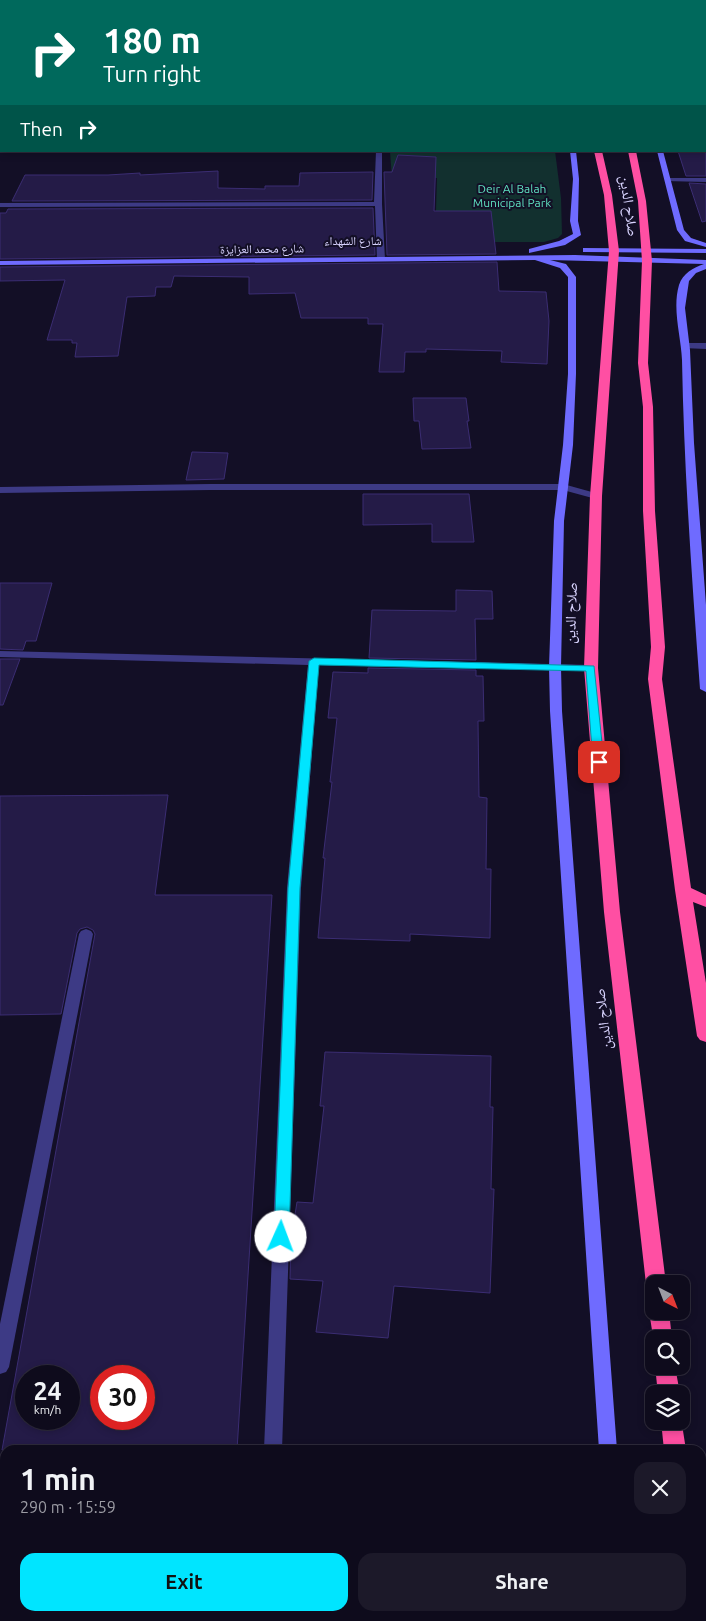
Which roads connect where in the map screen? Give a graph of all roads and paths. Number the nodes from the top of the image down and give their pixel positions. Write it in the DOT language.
graph roads {
  1 [pos="378,152"];
  2 [pos="573,152"];
  3 [pos="598,152"];
  4 [pos="632,152"];
  5 [pos="660,152"];
  6 [pos="667,180"];
  7 [pos="706,180"];
  8 [pos="378,204"];
  9 [pos="0,205"];
  10 [pos="706,245"];
  11 [pos="706,251"];
  12 [pos="535,254"];
  13 [pos="0,255"];
  14 [pos="380,255"];
  15 [pos="614,255"];
  16 [pos="646,256"];
  17 [pos="706,262"];
  18 [pos="0,264"];
  19 [pos="706,266"];
  20 [pos="686,346"];
  21 [pos="706,346"];
  22 [pos="563,487"];
  23 [pos="0,490"];
  24 [pos="596,496"];
  25 [pos="704,647"];
  26 [pos="0,654"];
  27 [pos="314,661"];
  28 [pos="555,667"];
  29 [pos="591,668"];
  30 [pos="706,689"];
  31 [pos="684,890"];
  32 [pos="706,902"];
  33 [pos="86,934"];
  34 [pos="706,1036"];
  35 [pos="655,1275"];
  36 [pos="0,1367"];
  37 [pos="673,1430"];
  38 [pos="273,1445"];
  39 [pos="608,1445"];
  40 [pos="674,1445"];
  1 -- 8 [label="street"];
  2 -- 12 [label="main road"];
  3 -- 15 [label="highway, صلاح الدين"];
  4 -- 16 [label="highway, صلاح الدين"];
  5 -- 6 [label="main road"];
  6 -- 7 [label="street"];
  6 -- 10 [label="main road"];
  8 -- 9 [label="street"];
  8 -- 14 [label="street"];
  11 -- 16 [label="main road"];
  12 -- 14 [label="main road, شارع محمد العزايزة"];
  12 -- 15 [label="main road, شارع محمد العزايزة"];
  12 -- 22 [label="main road"];
  13 -- 14 [label="main road, شارع الشهداء"];
  14 -- 18 [label="main road, شارع محمد العزايزة"];
  15 -- 16 [label="main road, شارع محمد العزايزة"];
  15 -- 24 [label="highway, صلاح الدين"];
  16 -- 17 [label="main road"];
  16 -- 31 [label="highway, صلاح الدين"];
  19 -- 20 [label="main road"];
  20 -- 21 [label="street"];
  20 -- 25 [label="main road"];
  22 -- 23 [label="street"];
  22 -- 24 [label="street"];
  22 -- 28 [label="main road"];
  24 -- 29 [label="highway, صلاح الدين"];
  25 -- 30 [label="main road"];
  26 -- 27 [label="street"];
  27 -- 28 [label="street"];
  27 -- 38 [label="street"];
  28 -- 29 [label="street"];
  28 -- 39 [label="main road"];
  29 -- 35 [label="highway, صلاح الدين"];
  31 -- 32 [label="highway"];
  31 -- 34 [label="highway, صلاح الدين"];
  33 -- 36 [label="street"];
  37 -- 40 [label="highway"];
}
